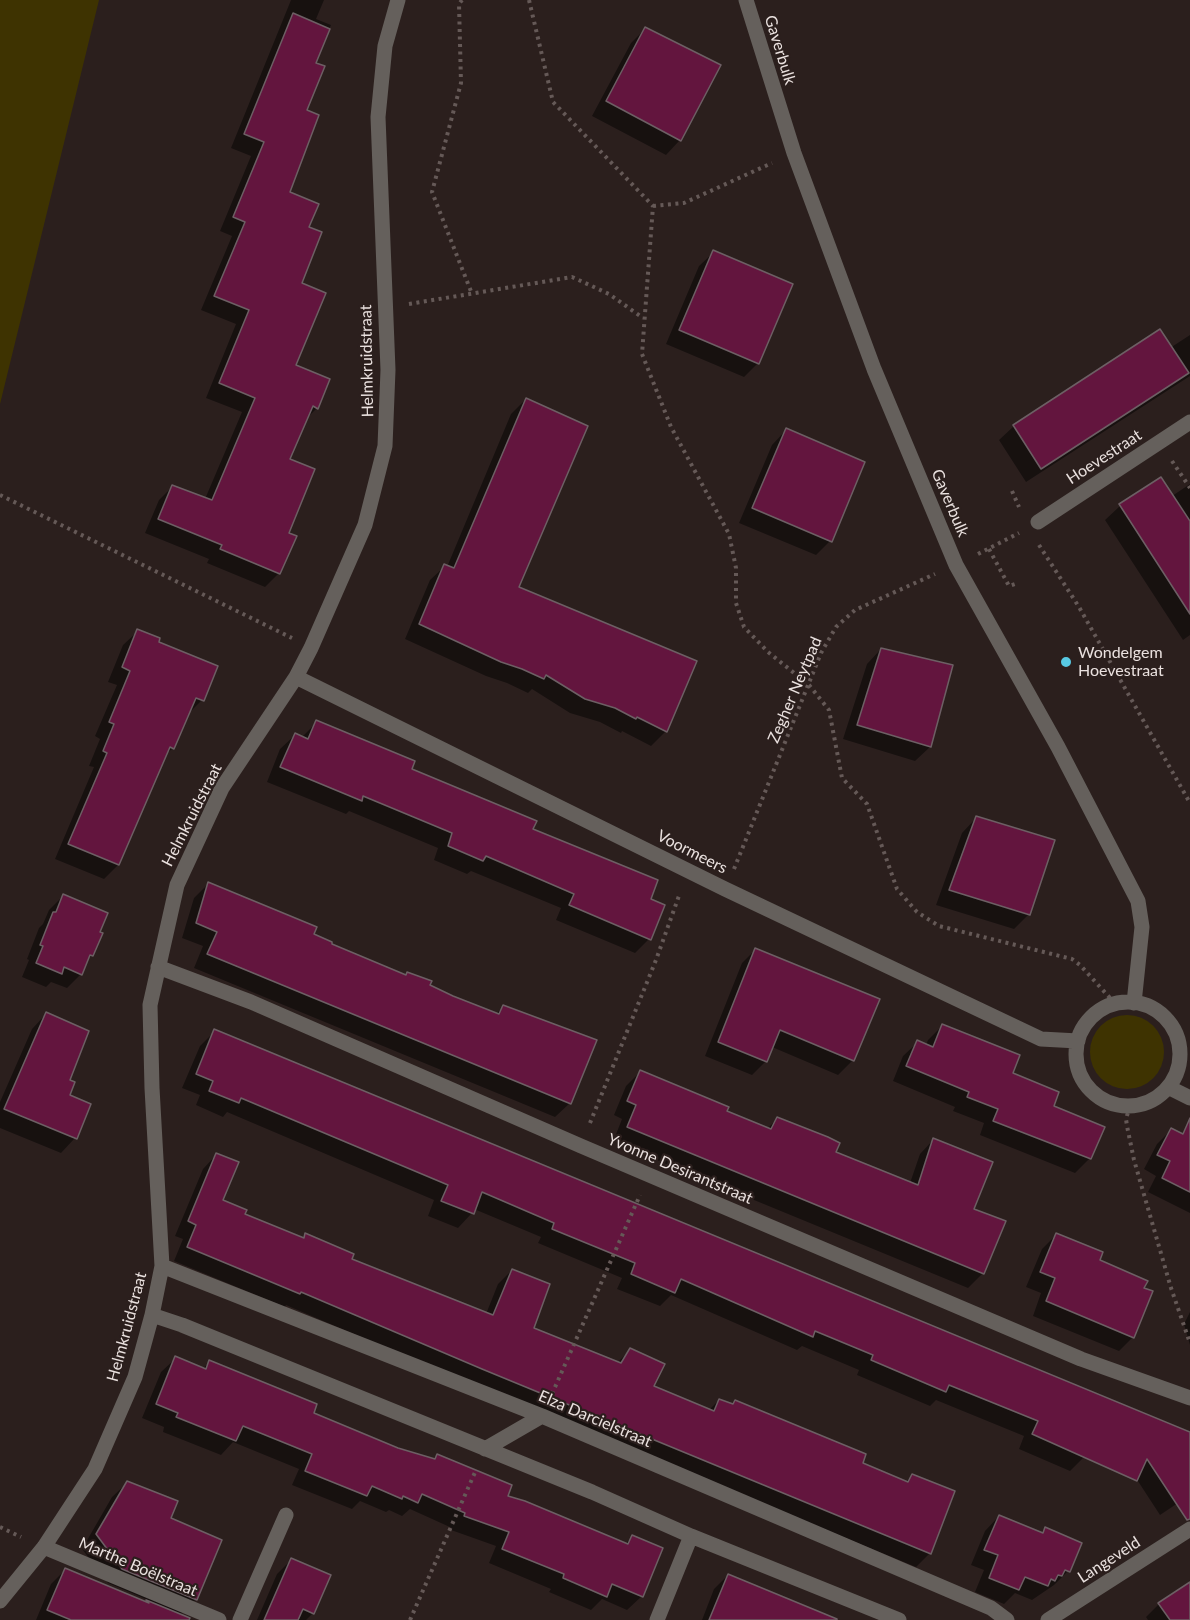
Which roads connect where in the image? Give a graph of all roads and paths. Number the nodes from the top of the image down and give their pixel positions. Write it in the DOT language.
graph roads {
  1 [pos="398,0"];
  2 [pos="462,0"];
  3 [pos="529,0"];
  4 [pos="746,0"];
  5 [pos="794,153"];
  6 [pos="653,206"];
  7 [pos="472,294"];
  8 [pos="385,308"];
  9 [pos="644,318"];
  10 [pos="1190,422"];
  11 [pos="1160,442"];
  12 [pos="1190,488"];
  13 [pos="0,495"];
  14 [pos="1033,525"];
  15 [pos="989,549"];
  16 [pos="956,565"];
  17 [pos="1015,584"];
  18 [pos="311,648"];
  19 [pos="296,677"];
  20 [pos="809,685"];
  21 [pos="1190,803"];
  22 [pos="688,869"];
  23 [pos="725,889"];
  24 [pos="158,967"];
  25 [pos="1134,1003"];
  26 [pos="1116,1004"];
  27 [pos="1078,1041"];
  28 [pos="1168,1087"];
  29 [pos="1190,1098"];
  30 [pos="1130,1106"];
  31 [pos="581,1146"];
  32 [pos="648,1175"];
  33 [pos="162,1266"];
  34 [pos="153,1315"];
  35 [pos="1190,1343"];
  36 [pos="1190,1398"];
  37 [pos="542,1416"];
  38 [pos="485,1449"];
  39 [pos="286,1515"];
  40 [pos="1190,1529"];
  41 [pos="691,1536"];
  42 [pos="44,1547"];
  43 [pos="0,1601"];
  44 [pos="219,1620"];
  45 [pos="240,1620"];
  46 [pos="410,1620"];
  47 [pos="657,1620"];
  48 [pos="899,1620"];
  49 [pos="1007,1620"];
  50 [pos="1048,1620"];
  1 -- 8 [label="street, Helmkruidstraat"];
  2 -- 7 [label="path"];
  3 -- 6 [label="path"];
  4 -- 5 [label="street, Gaverbulk"];
  5 -- 6 [label="path"];
  5 -- 16 [label="street, Gaverbulk"];
  6 -- 9 [label="path"];
  7 -- 8 [label="path"];
  7 -- 9 [label="path"];
  8 -- 18 [label="street, Helmkruidstraat"];
  9 -- 20 [label="path"];
  10 -- 11 [label="street, Hoevestraat"];
  11 -- 12 [label="path"];
  11 -- 14 [label="street, Hoevestraat"];
  13 -- 18 [label="path"];
  14 -- 15 [label="path, Zegher Neytpad"];
  14 -- 21 [label="path"];
  15 -- 16 [label="path, Zegher Neytpad"];
  15 -- 17 [label="path"];
  16 -- 20 [label="path, Zegher Neytpad"];
  16 -- 25 [label="street, Gaverbulk"];
  18 -- 19 [label="street, Helmkruidstraat"];
  19 -- 22 [label="street, Voormeers"];
  19 -- 24 [label="street, Helmkruidstraat"];
  20 -- 23 [label="path, Zegher Neytpad"];
  20 -- 26 [label="path"];
  22 -- 23 [label="street, Voormeers"];
  22 -- 31 [label="path"];
  23 -- 27 [label="street, Voormeers"];
  24 -- 31 [label="street, Yvonne Desirantstraat"];
  24 -- 33 [label="street, Helmkruidstraat"];
  25 -- 26 [label="street"];
  25 -- 28 [label="street"];
  26 -- 27 [label="street"];
  27 -- 30 [label="street"];
  28 -- 29 [label="street"];
  28 -- 30 [label="street"];
  30 -- 35 [label="path"];
  31 -- 32 [label="street, Yvonne Desirantstraat"];
  32 -- 36 [label="street, Yvonne Desirantstraat"];
  32 -- 37 [label="path"];
  33 -- 34 [label="street, Helmkruidstraat"];
  33 -- 37 [label="street, Elza Darcielstraat"];
  34 -- 38 [label="street"];
  34 -- 42 [label="street, Helmkruidstraat"];
  37 -- 38 [label="street"];
  37 -- 49 [label="street, Elza Darcielstraat"];
  38 -- 41 [label="street"];
  38 -- 46 [label="path"];
  39 -- 45 [label="street"];
  40 -- 50 [label="street, Langeveld"];
  41 -- 47 [label="street"];
  41 -- 48 [label="street"];
  42 -- 43 [label="street, Helmkruidstraat"];
  42 -- 44 [label="street, Marthe Boëlstraat"];
}
